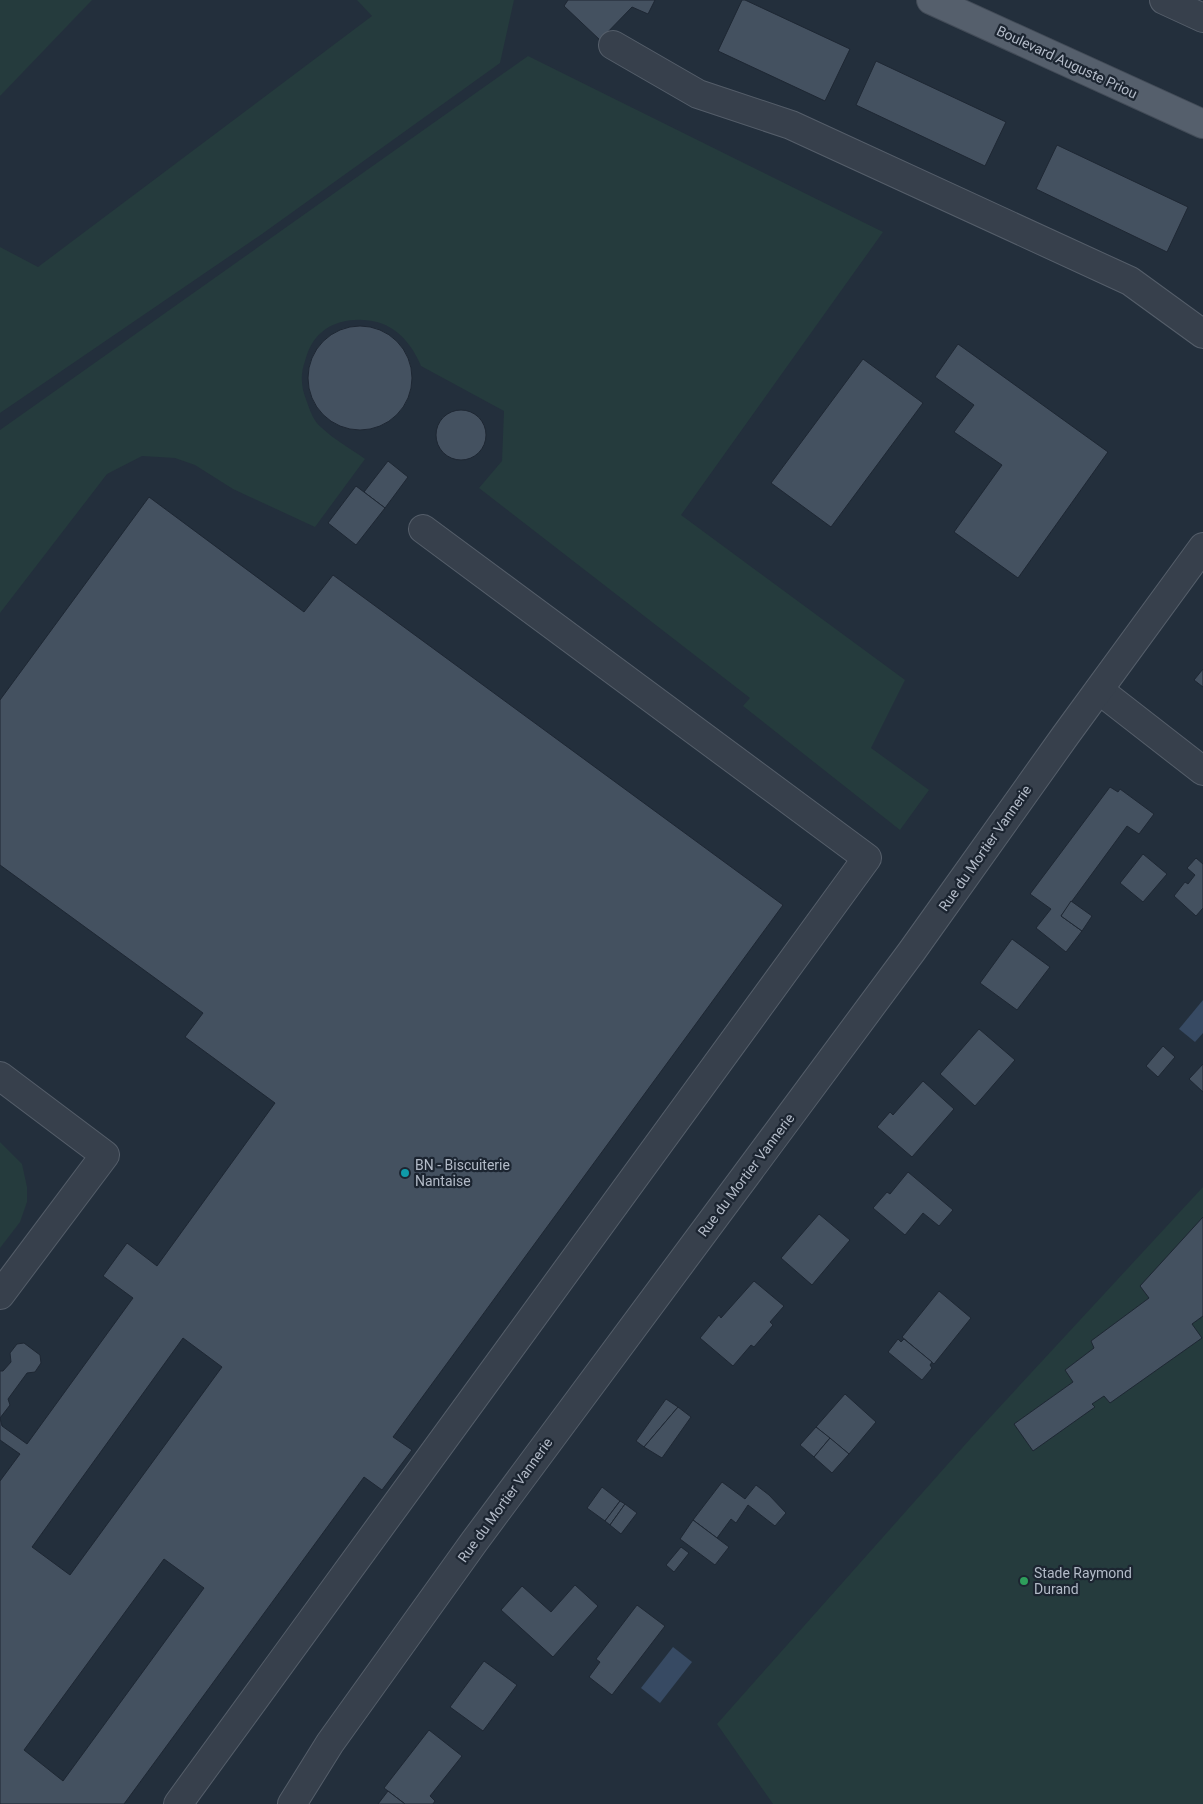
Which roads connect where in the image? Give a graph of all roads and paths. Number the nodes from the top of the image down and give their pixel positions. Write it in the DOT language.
graph roads {
  1 [pos="931,0"];
  2 [pos="1164,0"];
  3 [pos="1203,18"];
  4 [pos="613,46"];
  5 [pos="1203,124"];
  6 [pos="1203,334"];
  7 [pos="423,529"];
  8 [pos="1203,547"];
  9 [pos="1099,690"];
  10 [pos="1203,771"];
  11 [pos="0,1076"];
  12 [pos="0,1295"];
  13 [pos="178,1804"];
  14 [pos="292,1804"];
  1 -- 5 [label="main road, Boulevard Auguste Priou"];
  2 -- 3 [label="street"];
  4 -- 6 [label="street"];
  7 -- 13 [label="street"];
  8 -- 9 [label="street, Rue du Mortier Vannerie"];
  9 -- 10 [label="street"];
  9 -- 14 [label="street, Rue du Mortier Vannerie"];
  11 -- 12 [label="street"];
}
